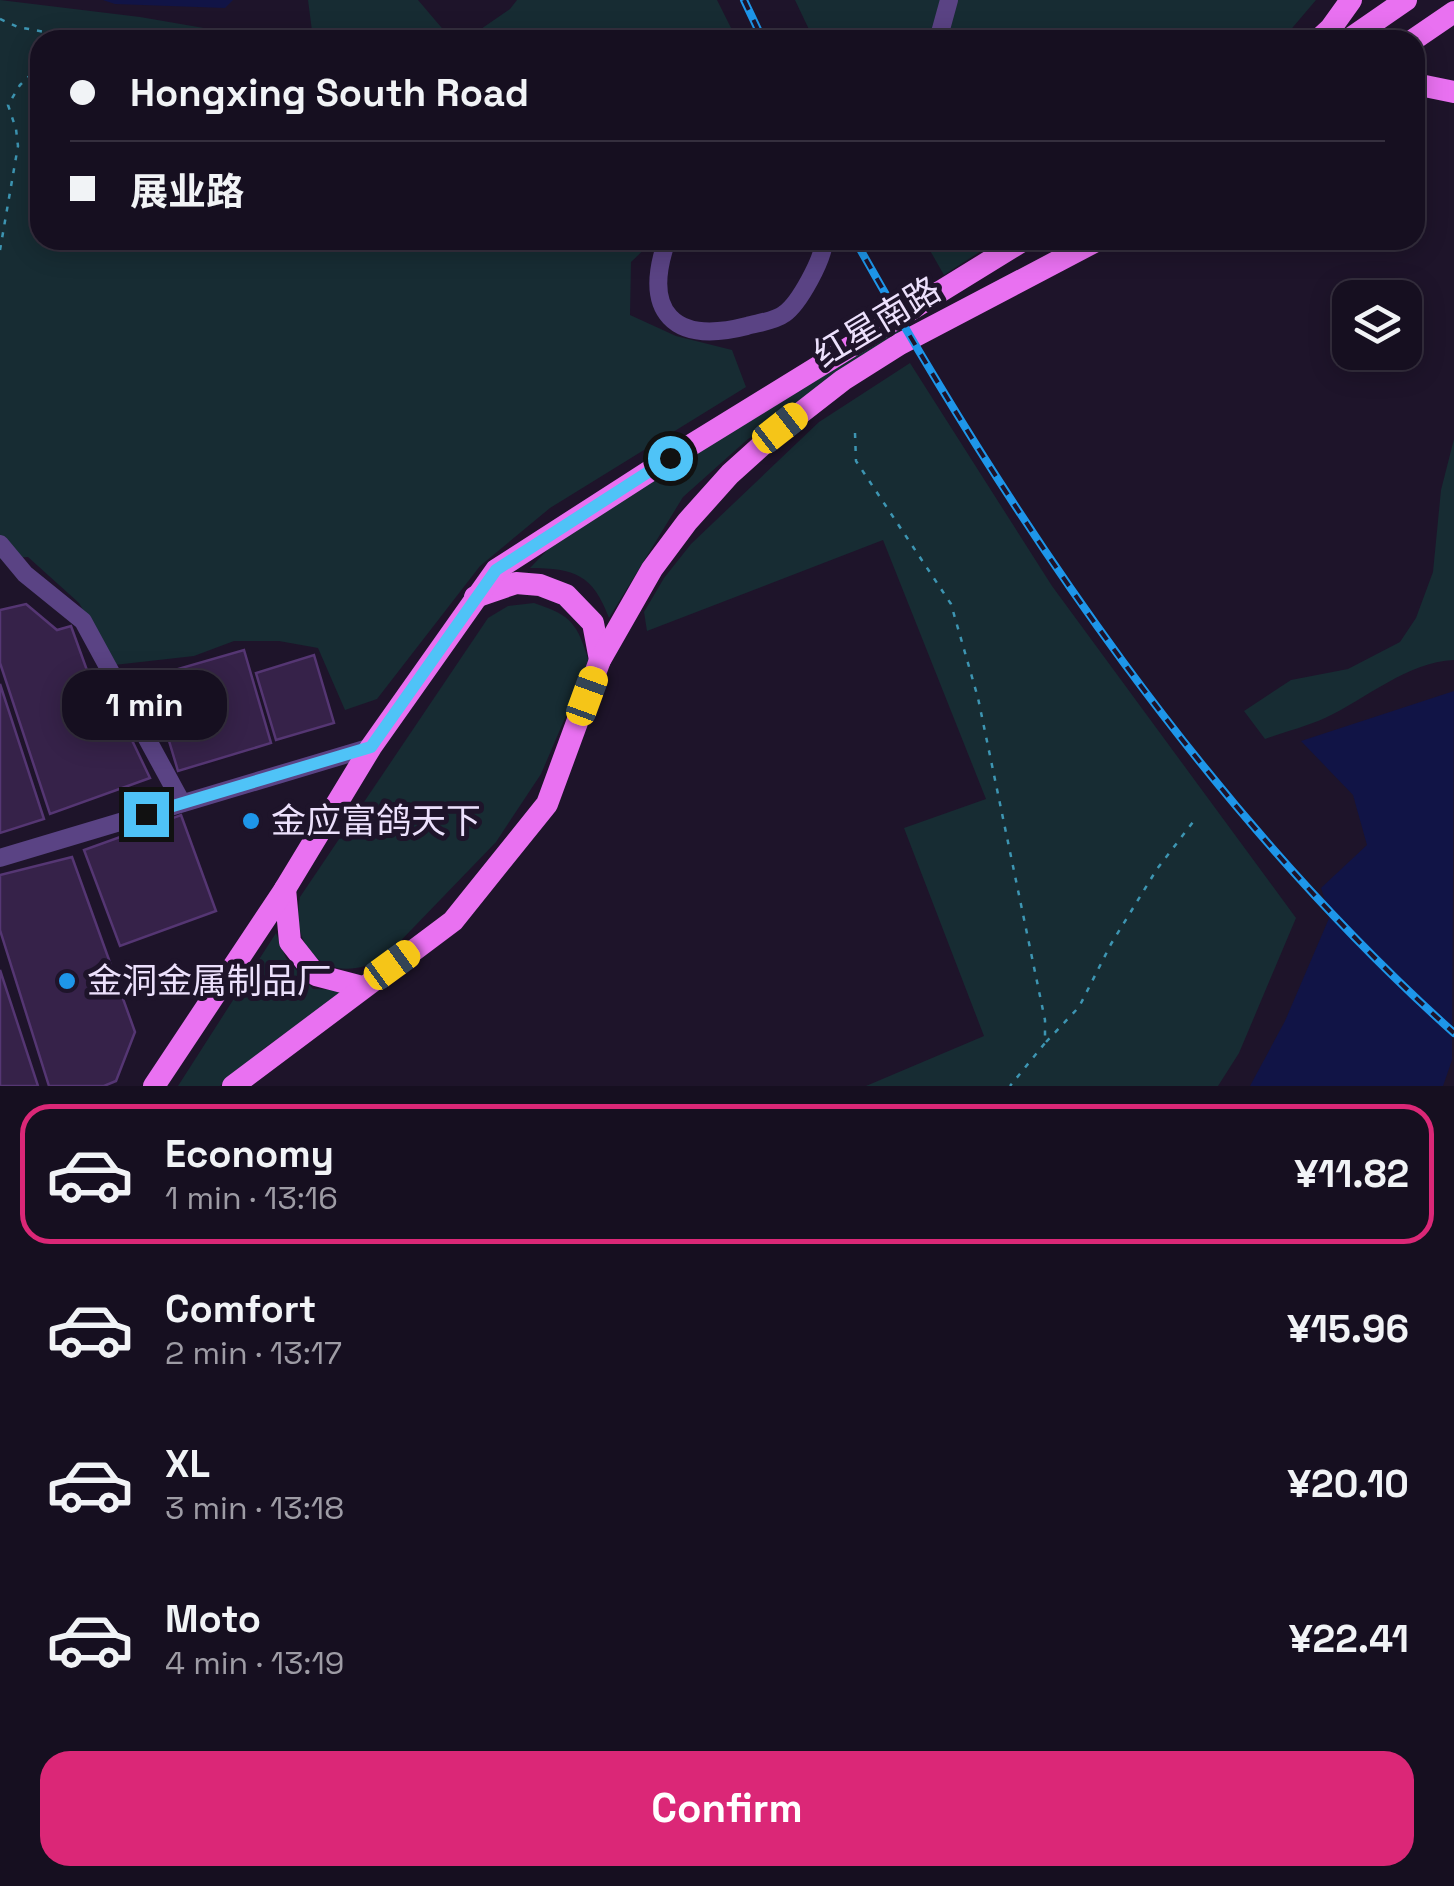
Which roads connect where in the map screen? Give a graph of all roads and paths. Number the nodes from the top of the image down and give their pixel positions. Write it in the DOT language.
graph roads {
  1 [pos="949,0"];
  2 [pos="1351,0"];
  3 [pos="1406,0"];
  4 [pos="1454,12"];
  5 [pos="0,20"];
  6 [pos="39,30"];
  7 [pos="941,30"];
  8 [pos="1329,30"];
  9 [pos="1362,30"];
  10 [pos="1425,32"];
  11 [pos="30,76"];
  12 [pos="1425,86"];
  13 [pos="1454,92"];
  14 [pos="0,250"];
  15 [pos="664,250"];
  16 [pos="824,250"];
  17 [pos="1008,250"];
  18 [pos="1079,250"];
  19 [pos="854,433"];
  20 [pos="0,544"];
  21 [pos="474,598"];
  22 [pos="600,660"];
  23 [pos="371,747"];
  24 [pos="182,804"];
  25 [pos="1193,822"];
  26 [pos="0,858"];
  27 [pos="285,890"];
  28 [pos="362,986"];
  29 [pos="1045,1043"];
  30 [pos="154,1086"];
  31 [pos="233,1086"];
  32 [pos="1010,1086"];
  1 -- 7 [label="street"];
  2 -- 8 [label="main road"];
  3 -- 9 [label="main road"];
  4 -- 10 [label="main road"];
  5 -- 6 [label="path"];
  11 -- 14 [label="path"];
  12 -- 13 [label="main road"];
  15 -- 16 [label="street"];
  17 -- 21 [label="main road"];
  18 -- 22 [label="main road, 红星南路"];
  19 -- 29 [label="path"];
  20 -- 24 [label="street"];
  21 -- 22 [label="main road"];
  21 -- 23 [label="main road"];
  22 -- 28 [label="main road, 红星南路"];
  23 -- 24 [label="street"];
  23 -- 27 [label="main road"];
  24 -- 26 [label="street"];
  25 -- 29 [label="path"];
  27 -- 28 [label="main road"];
  27 -- 30 [label="main road"];
  28 -- 31 [label="main road, 红星南路"];
  29 -- 32 [label="path"];
}
